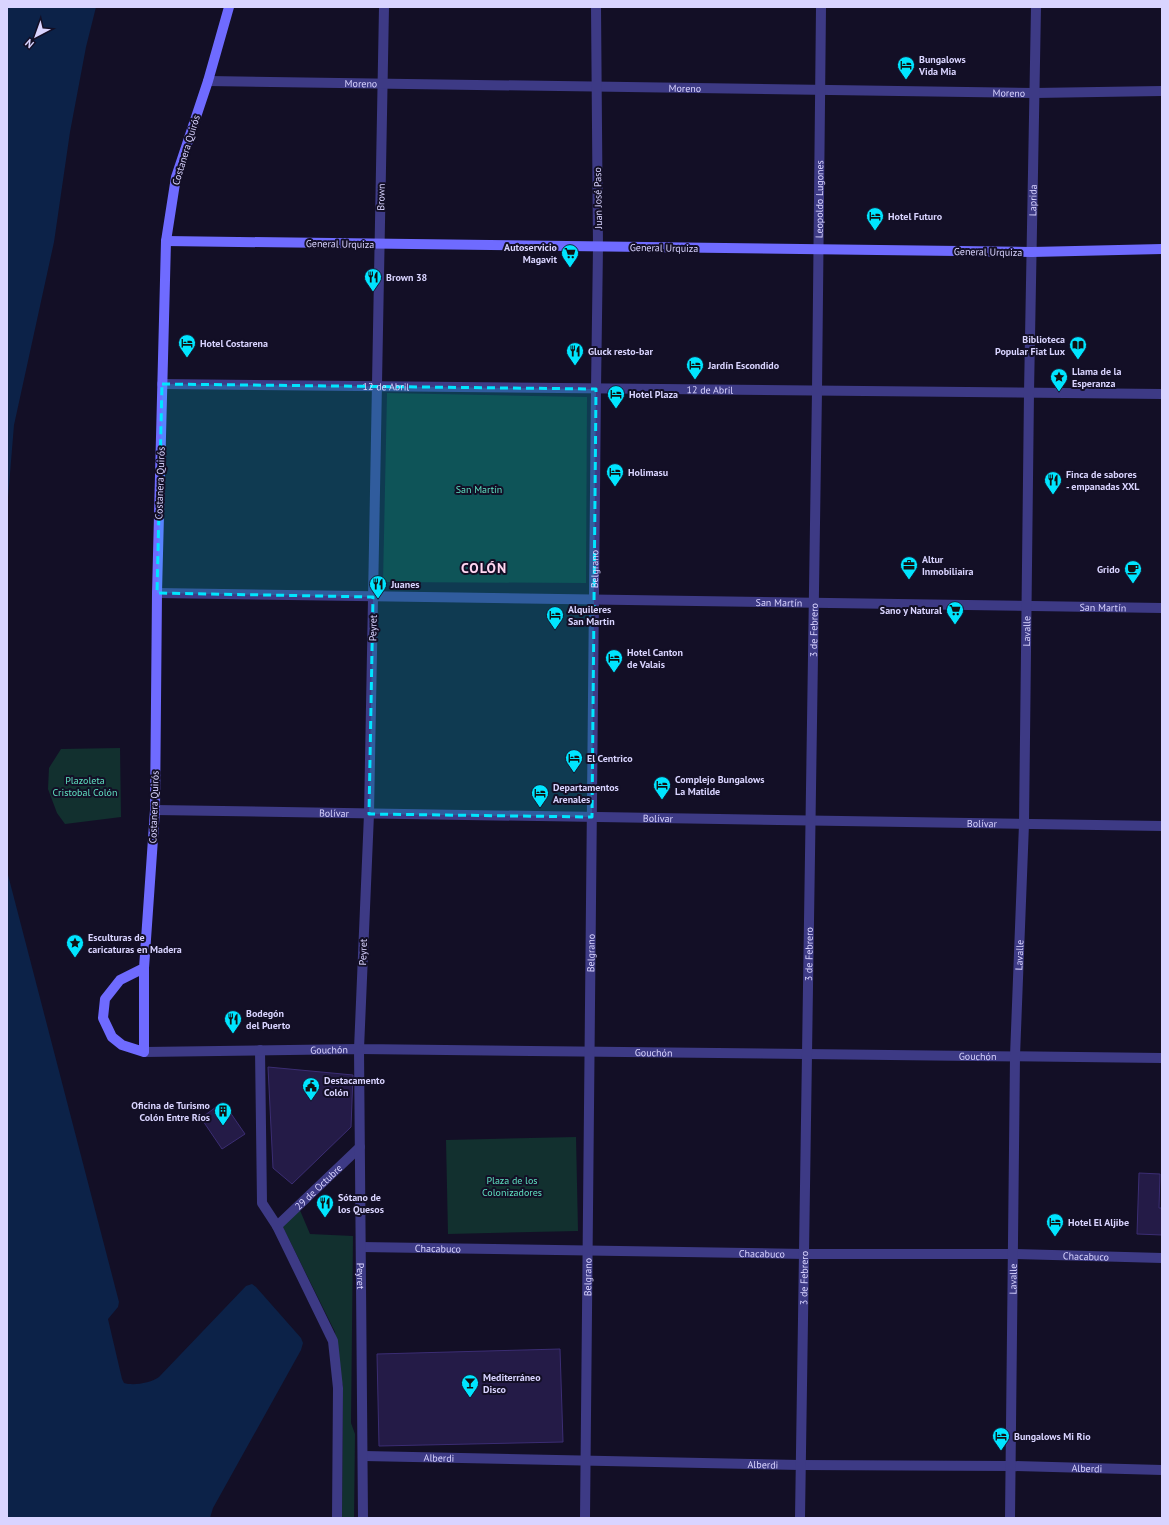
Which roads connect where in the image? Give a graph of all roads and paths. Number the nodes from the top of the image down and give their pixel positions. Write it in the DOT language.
graph roads {
  1 [pos="229,7"];
  2 [pos="384,7"];
  3 [pos="596,7"];
  4 [pos="821,7"];
  5 [pos="1036,7"];
  6 [pos="208,81"];
  7 [pos="383,84"];
  8 [pos="596,86"];
  9 [pos="820,90"];
  10 [pos="1162,91"];
  11 [pos="1034,93"];
  12 [pos="166,241"];
  13 [pos="380,244"];
  14 [pos="598,247"];
  15 [pos="1162,249"];
  16 [pos="818,250"];
  17 [pos="1032,252"];
  18 [pos="162,384"];
  19 [pos="377,386"];
  20 [pos="596,389"];
  21 [pos="817,391"];
  22 [pos="1029,393"];
  23 [pos="1162,394"];
  24 [pos="157,593"];
  25 [pos="374,597"];
  26 [pos="594,600"];
  27 [pos="814,603"];
  28 [pos="1027,606"];
  29 [pos="1162,608"];
  30 [pos="155,810"];
  31 [pos="369,814"];
  32 [pos="592,817"];
  33 [pos="810,820"];
  34 [pos="1024,824"];
  35 [pos="1162,826"];
  36 [pos="144,968"];
  37 [pos="359,1049"];
  38 [pos="260,1050"];
  39 [pos="590,1051"];
  40 [pos="144,1052"];
  41 [pos="807,1054"];
  42 [pos="1015,1056"];
  43 [pos="1162,1058"];
  44 [pos="360,1147"];
  45 [pos="277,1226"];
  46 [pos="361,1247"];
  47 [pos="587,1250"];
  48 [pos="804,1254"];
  49 [pos="1012,1254"];
  50 [pos="1162,1258"];
  51 [pos="364,1456"];
  52 [pos="585,1461"];
  53 [pos="800,1464"];
  54 [pos="1012,1466"];
  55 [pos="1162,1470"];
  56 [pos="337,1518"];
  57 [pos="363,1518"];
  58 [pos="584,1518"];
  59 [pos="800,1518"];
  60 [pos="1010,1518"];
  1 -- 6 [label="main road, Costanera Quirós"];
  2 -- 7 [label="street, Brown"];
  3 -- 8 [label="street, Juan José Paso"];
  4 -- 9 [label="street, Leopoldo Lugones"];
  5 -- 11 [label="street, Laprida"];
  6 -- 7 [label="street, Moreno"];
  6 -- 12 [label="main road, Costanera Quirós"];
  7 -- 8 [label="street, Moreno"];
  7 -- 13 [label="street, Brown"];
  8 -- 9 [label="street, Moreno"];
  8 -- 14 [label="street, Juan José Paso"];
  9 -- 11 [label="street, Moreno"];
  9 -- 16 [label="street, Leopoldo Lugones"];
  10 -- 11 [label="street, Moreno"];
  11 -- 17 [label="street, Laprida"];
  12 -- 13 [label="main road, General Urquiza"];
  12 -- 18 [label="main road, Costanera Quirós"];
  13 -- 14 [label="main road, General Urquiza"];
  13 -- 19 [label="street, Brown"];
  14 -- 16 [label="main road, General Urquiza"];
  14 -- 20 [label="street, Juan José Paso"];
  15 -- 17 [label="main road, General Urquiza"];
  16 -- 17 [label="main road, General Urquiza"];
  16 -- 21 [label="street, Leopoldo Lugones"];
  17 -- 22 [label="street, Laprida"];
  18 -- 19 [label="street, 12 de Abril"];
  18 -- 24 [label="main road, Costanera Quirós"];
  19 -- 20 [label="street, 12 de Abril"];
  19 -- 25 [label="street, Peyret"];
  20 -- 21 [label="street, 12 de Abril"];
  20 -- 26 [label="street, Belgrano"];
  21 -- 22 [label="street, 12 de Abril"];
  21 -- 27 [label="street, 3 de Febrero"];
  22 -- 23 [label="street, 12 de Abril"];
  22 -- 28 [label="street, Lavalle"];
  24 -- 25 [label="street, San Martín"];
  24 -- 30 [label="main road, Costanera Quirós"];
  25 -- 26 [label="street, San Martín"];
  25 -- 31 [label="street, Peyret"];
  26 -- 27 [label="street, San Martín"];
  26 -- 32 [label="street, Belgrano"];
  27 -- 28 [label="street, San Martín"];
  27 -- 33 [label="street, 3 de Febrero"];
  28 -- 29 [label="street, San Martín"];
  28 -- 34 [label="street, Lavalle"];
  30 -- 31 [label="street, Bolívar"];
  30 -- 36 [label="main road, Costanera Quirós"];
  31 -- 32 [label="street, Bolívar"];
  31 -- 37 [label="street, Peyret"];
  32 -- 33 [label="street, Bolívar"];
  32 -- 39 [label="street, Belgrano"];
  33 -- 34 [label="street, Bolívar"];
  33 -- 41 [label="street, 3 de Febrero"];
  34 -- 35 [label="street, Bolívar"];
  34 -- 42 [label="street, Lavalle"];
  36 -- 40 [label="main road, Costanera Quirós"];
  36 -- 40 [label="main road"];
  37 -- 38 [label="street, Gouchón"];
  37 -- 39 [label="street, Gouchón"];
  37 -- 44 [label="street, Peyret"];
  38 -- 40 [label="street, Gouchón"];
  38 -- 45 [label="street"];
  39 -- 41 [label="street, Gouchón"];
  39 -- 47 [label="street, Belgrano"];
  41 -- 42 [label="street, Gouchón"];
  41 -- 48 [label="street, 3 de Febrero"];
  42 -- 43 [label="street, Gouchón"];
  42 -- 49 [label="street, Lavalle"];
  44 -- 45 [label="street, 29 de Octubre"];
  44 -- 46 [label="street, Peyret"];
  45 -- 56 [label="street"];
  46 -- 47 [label="street, Chacabuco"];
  46 -- 51 [label="street, Peyret"];
  47 -- 48 [label="street, Chacabuco"];
  47 -- 52 [label="street, Belgrano"];
  48 -- 49 [label="street, Chacabuco"];
  48 -- 53 [label="street, 3 de Febrero"];
  49 -- 50 [label="street, Chacabuco"];
  49 -- 54 [label="street, Lavalle"];
  51 -- 52 [label="street, Alberdi"];
  51 -- 57 [label="street, Peyret"];
  52 -- 53 [label="street, Alberdi"];
  52 -- 58 [label="street, Belgrano"];
  53 -- 54 [label="street, Alberdi"];
  53 -- 59 [label="street, 3 de Febrero"];
  54 -- 55 [label="street, Alberdi"];
  54 -- 60 [label="street, Lavalle"];
}
